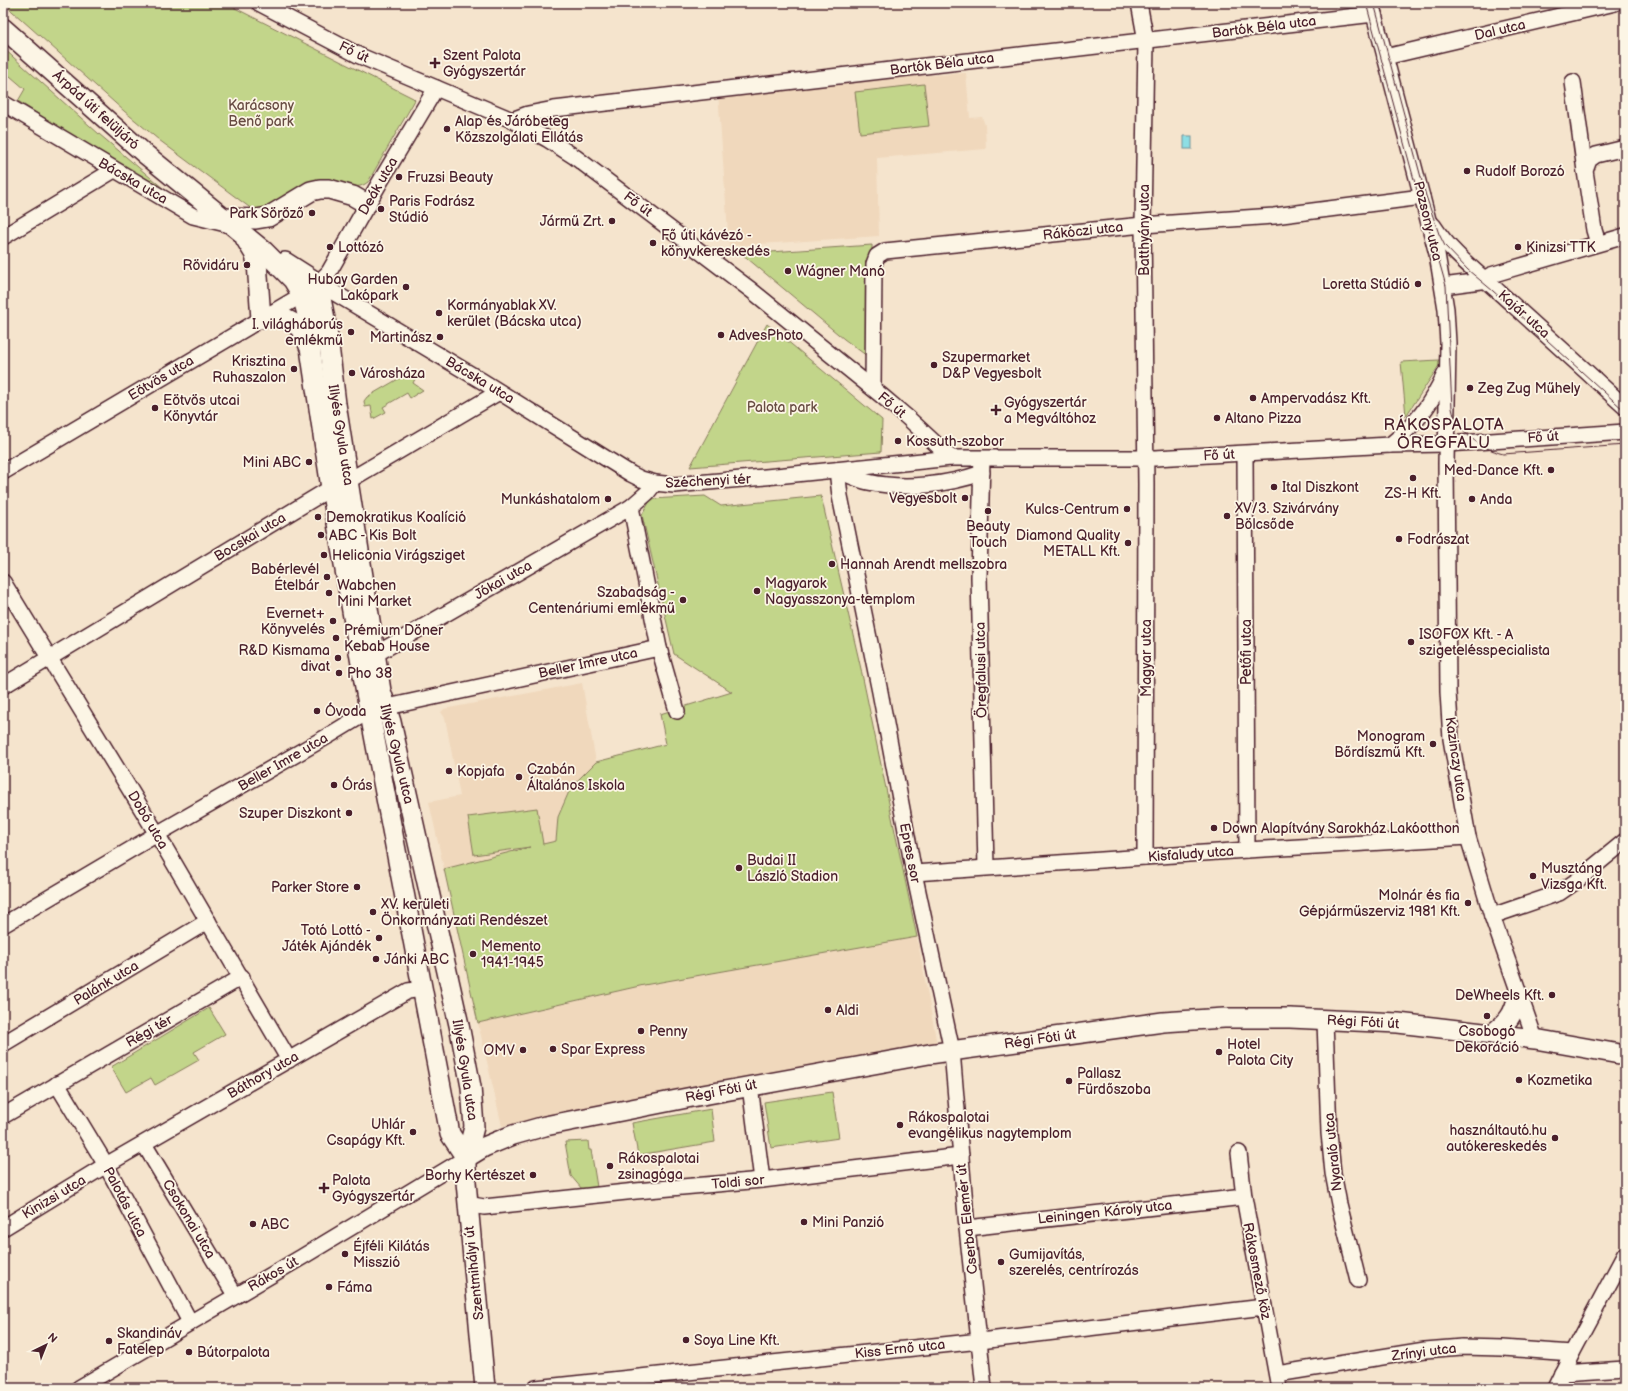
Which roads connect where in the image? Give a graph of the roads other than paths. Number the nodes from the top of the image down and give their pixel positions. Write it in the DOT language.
graph roads {
  1 [pos="260,3"];
  2 [pos="1139,3"];
  3 [pos="1615,3"];
  4 [pos="1372,9"];
  5 [pos="3,28"];
  6 [pos="1146,41"];
  7 [pos="1385,57"];
  8 [pos="1573,82"];
  9 [pos="436,88"];
  10 [pos="3,103"];
  11 [pos="512,120"];
  12 [pos="1625,148"];
  13 [pos="114,170"];
  14 [pos="1585,171"];
  15 [pos="1422,197"];
  16 [pos="367,204"];
  17 [pos="1428,217"];
  18 [pos="233,225"];
  19 [pos="1143,225"];
  20 [pos="1625,236"];
  21 [pos="3,237"];
  22 [pos="1598,243"];
  23 [pos="264,251"];
  24 [pos="1485,279"];
  25 [pos="318,283"];
  26 [pos="1443,286"];
  27 [pos="302,295"];
  28 [pos="264,317"];
  29 [pos="311,355"];
  30 [pos="1448,370"];
  31 [pos="873,388"];
  32 [pos="499,392"];
  33 [pos="1625,407"];
  34 [pos="1625,437"];
  35 [pos="1447,444"];
  36 [pos="1390,445"];
  37 [pos="1245,454"];
  38 [pos="951,458"];
  39 [pos="1146,458"];
  40 [pos="982,466"];
  41 [pos="836,470"];
  42 [pos="3,472"];
  43 [pos="348,481"];
  44 [pos="654,483"];
  45 [pos="331,488"];
  46 [pos="631,507"];
  47 [pos="3,582"];
  48 [pos="659,648"];
  49 [pos="376,654"];
  50 [pos="49,659"];
  51 [pos="3,686"];
  52 [pos="377,708"];
  53 [pos="677,711"];
  54 [pos="156,834"];
  55 [pos="1468,837"];
  56 [pos="1625,841"];
  57 [pos="1247,850"];
  58 [pos="1145,857"];
  59 [pos="986,867"];
  60 [pos="914,872"];
  61 [pos="1492,916"];
  62 [pos="208,921"];
  63 [pos="3,925"];
  64 [pos="242,978"];
  65 [pos="422,989"];
  66 [pos="1518,995"];
  67 [pos="1325,1021"];
  68 [pos="429,1022"];
  69 [pos="459,1025"];
  70 [pos="1492,1034"];
  71 [pos="1535,1039"];
  72 [pos="3,1044"];
  73 [pos="952,1050"];
  74 [pos="1625,1056"];
  75 [pos="289,1060"];
  76 [pos="57,1084"];
  77 [pos="750,1086"];
  78 [pos="3,1116"];
  79 [pos="144,1144"];
  80 [pos="1238,1153"];
  81 [pos="961,1156"];
  82 [pos="466,1158"];
  83 [pos="106,1165"];
  84 [pos="762,1180"];
  85 [pos="1244,1197"];
  86 [pos="467,1204"];
  87 [pos="3,1228"];
  88 [pos="967,1228"];
  89 [pos="1625,1254"];
  90 [pos="1358,1280"];
  91 [pos="235,1295"];
  92 [pos="1264,1307"];
  93 [pos="190,1322"];
  94 [pos="980,1341"];
  95 [pos="1572,1353"];
  96 [pos="1625,1369"];
  97 [pos="1562,1373"];
  98 [pos="1278,1381"];
  99 [pos="79,1388"];
  100 [pos="485,1388"];
  101 [pos="536,1388"];
  102 [pos="984,1388"];
  103 [pos="1555,1388"];
  1 -- 9 [label="street, Fő út"];
  2 -- 6 [label="street, Batthyány utca"];
  3 -- 7 [label="street, Dal utca"];
  4 -- 6 [label="street, Bartók Béla utca"];
  4 -- 7 [label="street, Pozsony utca"];
  5 -- 18 [label="main road, Árpád úti felüljáró"];
  6 -- 11 [label="street, Bartók Béla utca"];
  6 -- 19 [label="street, Batthyány utca"];
  7 -- 15 [label="street, Pozsony utca"];
  8 -- 14 [label="street"];
  9 -- 11 [label="street, Fő út"];
  9 -- 16 [label="street, Deák utca"];
  10 -- 13 [label="street, Bácska utca"];
  11 -- 31 [label="street, Fő út"];
  12 -- 14 [label="street"];
  13 -- 18 [label="street, Bácska utca"];
  13 -- 21 [label="street"];
  14 -- 22 [label="street"];
  15 -- 17 [label="street, Pozsony utca"];
  15 -- 19 [label="street, Rákóczi utca"];
  16 -- 18 [label="main road"];
  16 -- 25 [label="street, Deák utca"];
  17 -- 24 [label="street, Kajár utca"];
  17 -- 26 [label="street, Pozsony utca"];
  18 -- 23 [label="main road, Bácska utca"];
  18 -- 28 [label="main road"];
  19 -- 31 [label="street, Rákóczi utca"];
  19 -- 39 [label="street, Batthyány utca"];
  20 -- 22 [label="street"];
  22 -- 24 [label="street"];
  23 -- 25 [label="main road, Bácska utca"];
  23 -- 27 [label="main road, Bácska utca"];
  24 -- 26 [label="street"];
  24 -- 33 [label="street, Kajár utca"];
  25 -- 27 [label="street, Eötvös utca"];
  25 -- 32 [label="street, Bácska utca"];
  25 -- 43 [label="main road, Illyés Gyula utca"];
  26 -- 30 [label="street, Pozsony utca"];
  27 -- 28 [label="street, Eötvös utca"];
  27 -- 29 [label="main road, Illyés Gyula utca"];
  28 -- 29 [label="main road"];
  28 -- 42 [label="street, Eötvös utca"];
  29 -- 45 [label="main road, Illyés Gyula utca"];
  30 -- 35 [label="street, Pozsony utca"];
  30 -- 36 [label="street"];
  31 -- 38 [label="street, Fő út"];
  32 -- 43 [label="street, Bocskai utca"];
  32 -- 44 [label="street, Bácska utca"];
  34 -- 35 [label="street, Fő út"];
  35 -- 36 [label="street, Fő út"];
  35 -- 55 [label="street, Kazinczy utca"];
  36 -- 37 [label="street, Fő út"];
  37 -- 39 [label="street, Fő út"];
  37 -- 57 [label="street, Petőfi utca"];
  38 -- 40 [label="street, Fő út"];
  38 -- 41 [label="street, Széchenyi tér"];
  39 -- 40 [label="street, Fő út"];
  39 -- 58 [label="street, Magyar utca"];
  40 -- 41 [label="street, Széchenyi tér"];
  40 -- 59 [label="street, Öregfalusi utca"];
  41 -- 44 [label="street, Széchenyi tér"];
  41 -- 60 [label="street, Epres sor"];
  43 -- 45 [label="street, Bocskai utca"];
  43 -- 49 [label="main road, Illyés Gyula utca"];
  44 -- 46 [label="street, Széchenyi tér"];
  45 -- 50 [label="street, Bocskai utca"];
  45 -- 52 [label="main road, Illyés Gyula utca"];
  46 -- 48 [label="street"];
  46 -- 49 [label="street, Jókai utca"];
  47 -- 50 [label="street, Dobó utca"];
  48 -- 52 [label="street, Beller Imre utca"];
  48 -- 53 [label="street"];
  49 -- 52 [label="main road, Illyés Gyula utca"];
  50 -- 51 [label="street, Bocskai utca"];
  50 -- 54 [label="street, Dobó utca"];
  52 -- 54 [label="street, Beller Imre utca"];
  52 -- 65 [label="main road, Illyés Gyula utca"];
  52 -- 69 [label="main road, Illyés Gyula utca"];
  54 -- 62 [label="street, Dobó utca"];
  54 -- 63 [label="street, Beller Imre utca"];
  55 -- 57 [label="street, Kisfaludy utca"];
  55 -- 61 [label="street, Kazinczy utca"];
  56 -- 61 [label="street"];
  57 -- 58 [label="street, Kisfaludy utca"];
  58 -- 59 [label="street, Kisfaludy utca"];
  59 -- 60 [label="street, Kisfaludy utca"];
  60 -- 73 [label="street, Epres sor"];
  61 -- 66 [label="street, Kazinczy utca"];
  62 -- 64 [label="street, Dobó utca"];
  62 -- 72 [label="street, Palánk utca"];
  64 -- 75 [label="street, Dobó utca"];
  64 -- 76 [label="street, Régi tér"];
  65 -- 68 [label="main road, Illyés Gyula utca"];
  65 -- 75 [label="street, Báthory utca"];
  66 -- 70 [label="main road"];
  66 -- 71 [label="street, Kazinczy utca"];
  67 -- 70 [label="main road, Régi Fóti út"];
  67 -- 73 [label="main road, Régi Fóti út"];
  67 -- 90 [label="street, Nyaraló utca"];
  68 -- 69 [label="main road"];
  68 -- 82 [label="main road, Illyés Gyula utca"];
  69 -- 82 [label="main road, Illyés Gyula utca"];
  70 -- 71 [label="main road, Régi Fóti út"];
  71 -- 74 [label="main road, Régi Fóti út"];
  73 -- 77 [label="main road, Régi Fóti út"];
  73 -- 81 [label="street, Cserba Elemér út"];
  75 -- 79 [label="street, Báthory utca"];
  76 -- 78 [label="street, Régi tér"];
  76 -- 83 [label="street, Palotás utca"];
  77 -- 82 [label="main road, Régi Fóti út"];
  77 -- 84 [label="street"];
  79 -- 83 [label="street, Báthory utca"];
  79 -- 91 [label="street, Csokonai utca"];
  80 -- 85 [label="street, Rákosmező köz"];
  81 -- 84 [label="street, Toldi sor"];
  81 -- 88 [label="street, Cserba Elemér út"];
  82 -- 86 [label="main road, Szentmihályi út"];
  82 -- 91 [label="street, Rákos út"];
  83 -- 87 [label="street, Kinizsi utca"];
  83 -- 93 [label="street, Palotás utca"];
  84 -- 86 [label="street, Toldi sor"];
  85 -- 88 [label="street, Leiningen Károly utca"];
  85 -- 92 [label="street, Rákosmező köz"];
  86 -- 100 [label="main road, Szentmihályi út"];
  88 -- 94 [label="street, Cserba Elemér út"];
  89 -- 95 [label="street"];
  91 -- 93 [label="street, Rákos út"];
  92 -- 94 [label="street, Kiss Ernő utca"];
  92 -- 98 [label="street, Rákosmező köz"];
  93 -- 99 [label="street, Rákos út"];
  94 -- 101 [label="street, Kiss Ernő utca"];
  94 -- 102 [label="street, Cserba Elemér út"];
  95 -- 97 [label="street"];
  95 -- 98 [label="street, Zrínyi utca"];
  96 -- 97 [label="street"];
  97 -- 103 [label="street"];
}
